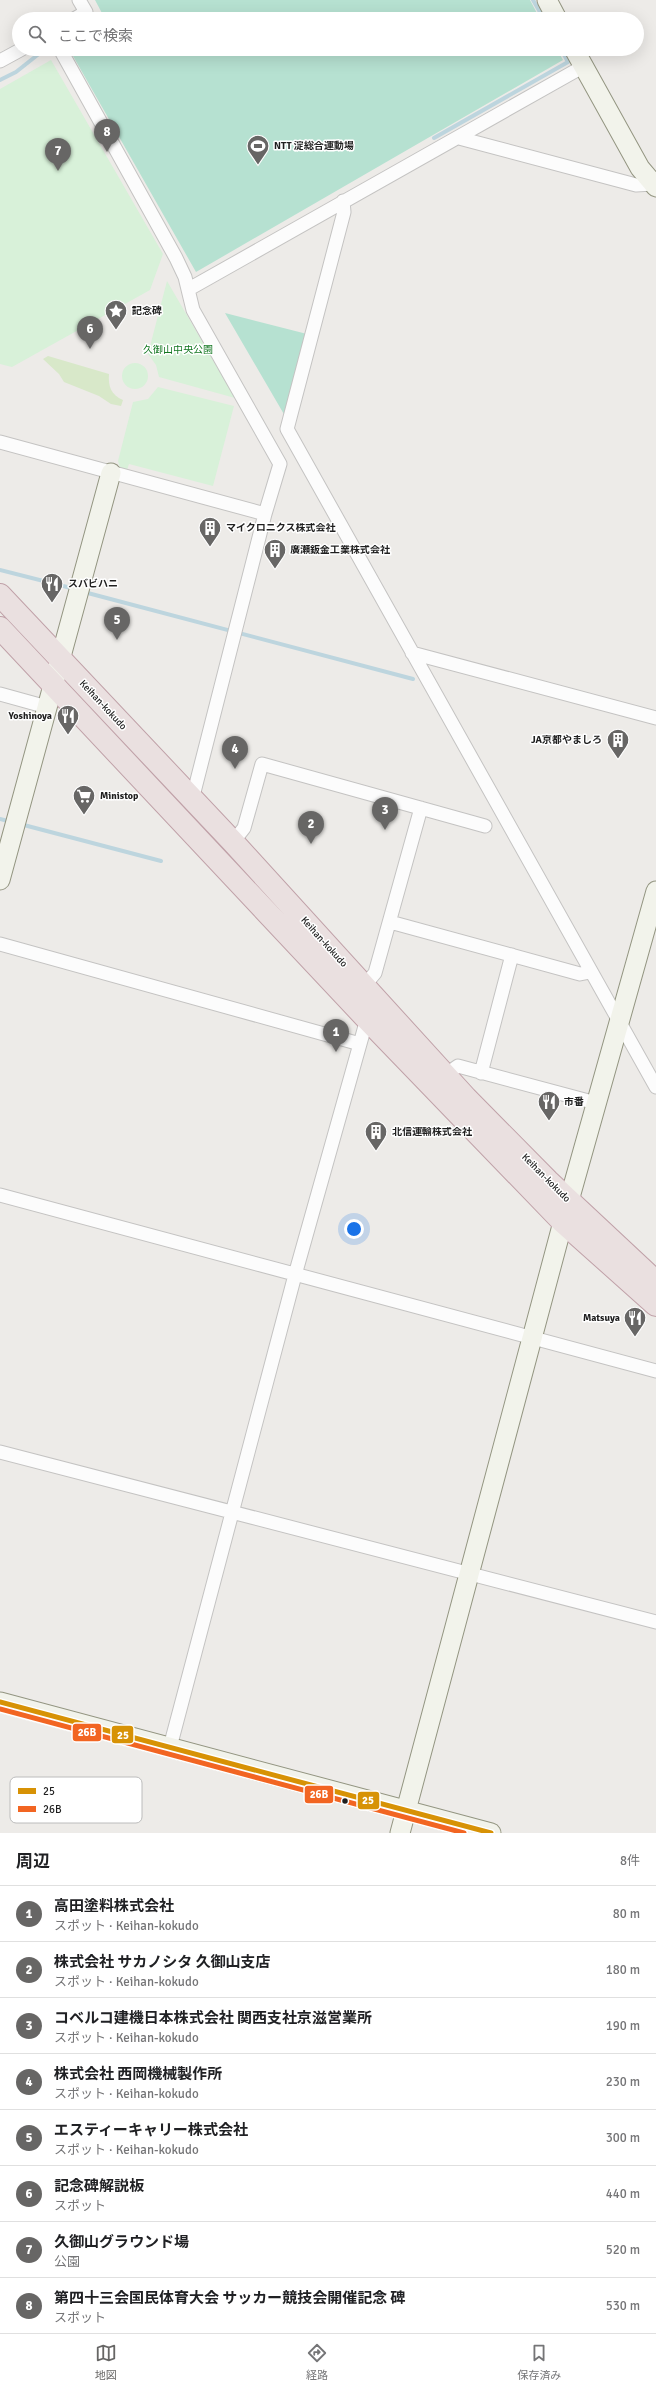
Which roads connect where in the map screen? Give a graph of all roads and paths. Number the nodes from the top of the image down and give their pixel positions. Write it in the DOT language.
graph roads {
  1 [pos="79,0"];
  2 [pos="547,0"];
  3 [pos="86,12"];
  4 [pos="553,12"];
  5 [pos="12,54"];
  6 [pos="64,56"];
  7 [pos="578,56"];
  8 [pos="0,61"];
  9 [pos="584,66"];
  10 [pos="458,138"];
  11 [pos="654,185"];
  12 [pos="343,201"];
  13 [pos="189,289"];
  14 [pos="0,442"];
  15 [pos="111,473"];
  16 [pos="265,514"];
  17 [pos="0,595"];
  18 [pos="0,628"];
  19 [pos="412,653"];
  20 [pos="60,658"];
  21 [pos="53,683"];
  22 [pos="0,694"];
  23 [pos="47,707"];
  24 [pos="656,718"];
  25 [pos="192,800"];
  26 [pos="420,808"];
  27 [pos="485,826"];
  28 [pos="233,842"];
  29 [pos="0,880"];
  30 [pos="656,891"];
  31 [pos="390,922"];
  32 [pos="0,944"];
  33 [pos="512,956"];
  34 [pos="590,972"];
  35 [pos="364,986"];
  36 [pos="367,1019"];
  37 [pos="620,1024"];
  38 [pos="360,1044"];
  39 [pos="481,1073"];
  40 [pos="445,1075"];
  41 [pos="656,1086"];
  42 [pos="596,1103"];
  43 [pos="0,1194"];
  44 [pos="568,1201"];
  45 [pos="563,1222"];
  46 [pos="295,1275"];
  47 [pos="656,1282"];
  48 [pos="656,1305"];
  49 [pos="532,1338"];
  50 [pos="656,1371"];
  51 [pos="0,1452"];
  52 [pos="232,1511"];
  53 [pos="470,1572"];
  54 [pos="656,1622"];
  55 [pos="0,1702"];
  56 [pos="170,1747"];
  57 [pos="407,1809"];
  58 [pos="400,1833"];
  59 [pos="491,1833"];
  1 -- 3 [label="street"];
  2 -- 4 [label="street"];
  5 -- 8 [label="street"];
  6 -- 13 [label="street"];
  7 -- 9 [label="street"];
  9 -- 10 [label="street"];
  9 -- 11 [label="street"];
  10 -- 11 [label="street"];
  10 -- 12 [label="street"];
  12 -- 13 [label="street"];
  12 -- 19 [label="street"];
  13 -- 16 [label="street"];
  14 -- 15 [label="street"];
  15 -- 16 [label="street"];
  15 -- 20 [label="street"];
  16 -- 25 [label="street"];
  17 -- 20 [label="highway, Keihan-kokudo"];
  18 -- 21 [label="highway, Keihan-kokudo"];
  19 -- 24 [label="street"];
  19 -- 34 [label="street"];
  20 -- 21 [label="street"];
  20 -- 25 [label="highway, Keihan-kokudo"];
  21 -- 23 [label="street"];
  21 -- 36 [label="highway, Keihan-kokudo"];
  22 -- 23 [label="street"];
  23 -- 29 [label="street"];
  25 -- 28 [label="highway, Keihan-kokudo"];
  26 -- 27 [label="street"];
  26 -- 28 [label="street"];
  26 -- 31 [label="street"];
  28 -- 35 [label="highway, Keihan-kokudo"];
  30 -- 37 [label="street"];
  31 -- 33 [label="street"];
  31 -- 35 [label="street"];
  32 -- 38 [label="street"];
  33 -- 34 [label="street"];
  33 -- 39 [label="street"];
  34 -- 37 [label="street"];
  35 -- 40 [label="highway, Keihan-kokudo"];
  36 -- 38 [label="street"];
  36 -- 45 [label="highway, Keihan-kokudo"];
  37 -- 41 [label="street"];
  37 -- 42 [label="street"];
  38 -- 46 [label="street"];
  39 -- 40 [label="street"];
  39 -- 42 [label="street"];
  40 -- 44 [label="highway, Keihan-kokudo"];
  42 -- 44 [label="street"];
  43 -- 46 [label="street"];
  44 -- 45 [label="street"];
  44 -- 47 [label="highway, Keihan-kokudo"];
  45 -- 48 [label="highway, Keihan-kokudo"];
  45 -- 49 [label="street"];
  46 -- 49 [label="street"];
  46 -- 52 [label="street"];
  49 -- 50 [label="street"];
  49 -- 53 [label="street"];
  51 -- 52 [label="street"];
  52 -- 53 [label="street"];
  52 -- 56 [label="street"];
  53 -- 54 [label="street"];
  53 -- 57 [label="street"];
  55 -- 56 [label="street"];
  56 -- 57 [label="street"];
  57 -- 58 [label="street"];
  57 -- 59 [label="street"];
}
